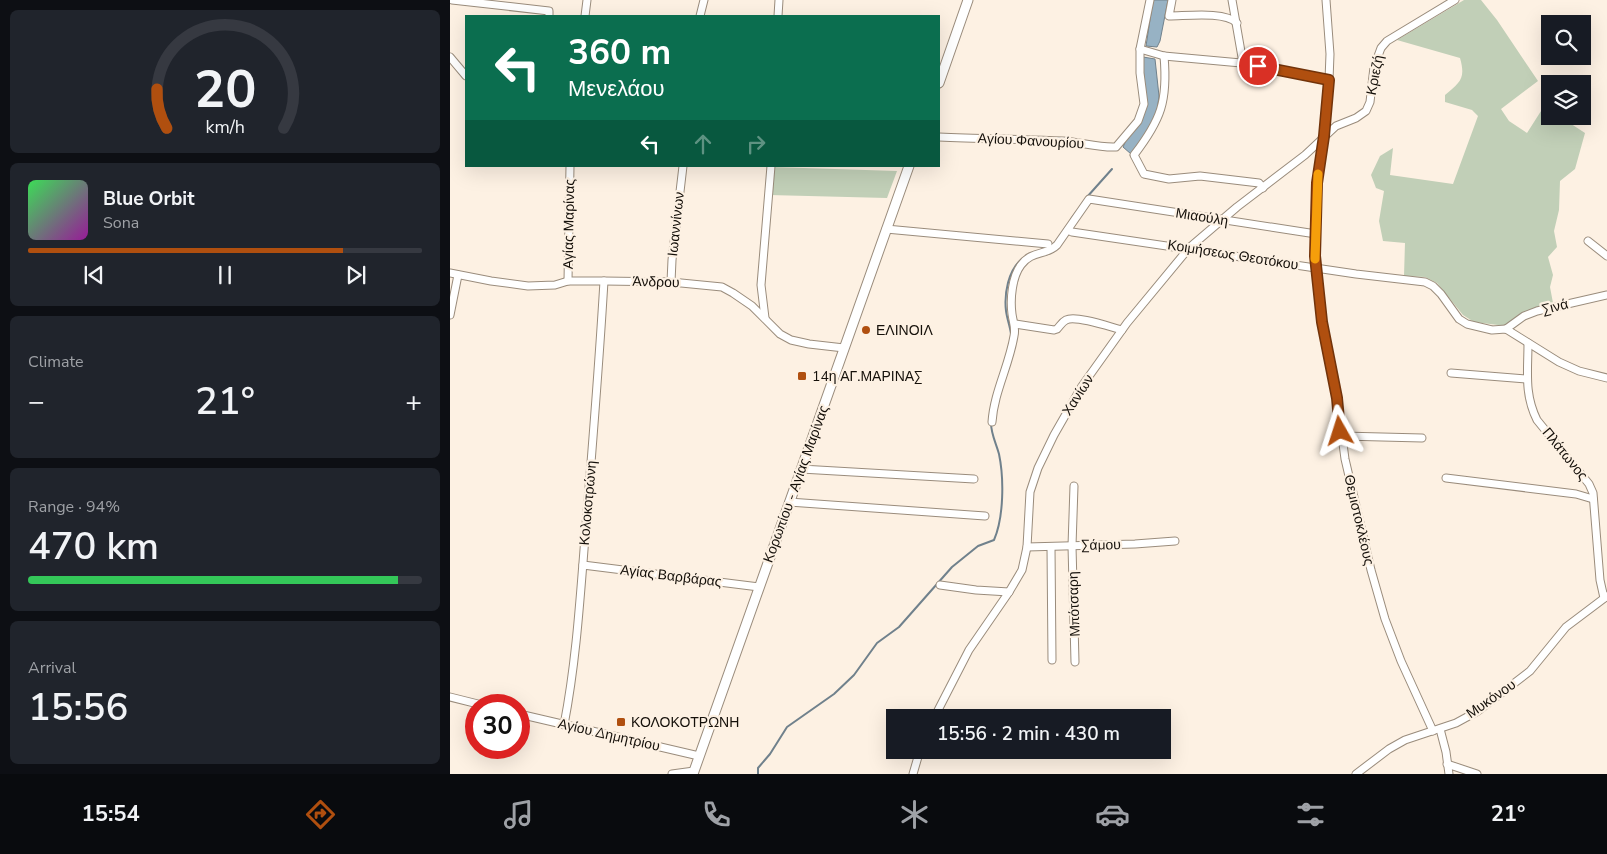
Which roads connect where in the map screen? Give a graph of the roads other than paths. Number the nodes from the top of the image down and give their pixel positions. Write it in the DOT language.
graph roads {
  1 [pos="452,0"];
  2 [pos="587,0"];
  3 [pos="704,0"];
  4 [pos="779,0"];
  5 [pos="968,0"];
  6 [pos="1150,0"];
  7 [pos="1172,0"];
  8 [pos="1232,0"];
  9 [pos="1326,0"];
  10 [pos="1455,0"];
  11 [pos="549,15"];
  12 [pos="585,15"];
  13 [pos="700,15"];
  14 [pos="778,15"];
  15 [pos="1237,23"];
  16 [pos="1143,50"];
  17 [pos="1164,56"];
  18 [pos="450,57"];
  19 [pos="1243,63"];
  20 [pos="465,75"];
  21 [pos="940,79"];
  22 [pos="1329,80"];
  23 [pos="940,136"];
  24 [pos="1324,136"];
  25 [pos="570,167"];
  26 [pos="683,167"];
  27 [pos="771,167"];
  28 [pos="909,167"];
  29 [pos="1263,188"];
  30 [pos="1223,220"];
  31 [pos="886,229"];
  32 [pos="1068,230"];
  33 [pos="1316,234"];
  34 [pos="1588,241"];
  35 [pos="1048,244"];
  36 [pos="1189,248"];
  37 [pos="1607,256"];
  38 [pos="1316,268"];
  39 [pos="454,274"];
  40 [pos="568,281"];
  41 [pos="604,281"];
  42 [pos="671,282"];
  43 [pos="1607,295"];
  44 [pos="450,315"];
  45 [pos="765,318"];
  46 [pos="1015,324"];
  47 [pos="1122,330"];
  48 [pos="1506,330"];
  49 [pos="1528,343"];
  50 [pos="844,348"];
  51 [pos="1451,373"];
  52 [pos="1607,378"];
  53 [pos="1527,379"];
  54 [pos="992,422"];
  55 [pos="1342,436"];
  56 [pos="1422,438"];
  57 [pos="801,469"];
  58 [pos="1446,478"];
  59 [pos="974,479"];
  60 [pos="1589,484"];
  61 [pos="1074,486"];
  62 [pos="1576,494"];
  63 [pos="1594,499"];
  64 [pos="789,502"];
  65 [pos="985,516"];
  66 [pos="1174,541"];
  67 [pos="1026,546"];
  68 [pos="1072,546"];
  69 [pos="1051,547"];
  70 [pos="583,565"];
  71 [pos="940,585"];
  72 [pos="759,587"];
  73 [pos="1009,592"];
  74 [pos="1605,597"];
  75 [pos="1052,660"];
  76 [pos="1075,662"];
  77 [pos="450,697"];
  78 [pos="465,701"];
  79 [pos="939,709"];
  80 [pos="530,717"];
  81 [pos="564,726"];
  82 [pos="1436,730"];
  83 [pos="699,756"];
  84 [pos="917,759"];
  85 [pos="1447,764"];
  86 [pos="694,772"];
  87 [pos="672,774"];
  88 [pos="913,774"];
  89 [pos="1356,774"];
  90 [pos="1449,774"];
  91 [pos="1477,774"];
  1 -- 11 [label="street"];
  2 -- 12 [label="street"];
  3 -- 13 [label="street"];
  4 -- 14 [label="street"];
  5 -- 21 [label="main road"];
  6 -- 16 [label="street, Αγίου Φανουρίου"];
  7 -- 15 [label="street"];
  8 -- 15 [label="street"];
  9 -- 22 [label="street, Θεμιστοκλέους"];
  10 -- 24 [label="street, Κριεζή"];
  15 -- 19 [label="street"];
  16 -- 17 [label="street"];
  16 -- 23 [label="street, Αγίου Φανουρίου"];
  17 -- 19 [label="street"];
  17 -- 29 [label="street"];
  18 -- 20 [label="street"];
  19 -- 22 [label="street"];
  22 -- 24 [label="street, Θεμιστοκλέους"];
  24 -- 29 [label="street, Χανίων"];
  24 -- 33 [label="street, Θεμιστοκλέους"];
  25 -- 40 [label="street, Αγίας Μαρίνας"];
  26 -- 42 [label="street, Ιωαννίνων"];
  27 -- 45 [label="street"];
  28 -- 31 [label="main road, Κορωπίου - Αγίας Μαρίνας"];
  29 -- 30 [label="street, Χανίων"];
  30 -- 32 [label="street, Μιαούλη"];
  30 -- 33 [label="street, Μιαούλη"];
  30 -- 36 [label="street, Χανίων"];
  31 -- 35 [label="street"];
  31 -- 50 [label="main road, Κορωπίου - Αγίας Μαρίνας"];
  32 -- 36 [label="street, Κοιμήσεως Θεοτόκου"];
  32 -- 46 [label="street"];
  33 -- 38 [label="street, Θεμιστοκλέους"];
  34 -- 37 [label="street"];
  36 -- 38 [label="street, Κοιμήσεως Θεοτόκου"];
  36 -- 47 [label="street, Χανίων"];
  38 -- 48 [label="street, Κοιμήσεως Θεοτόκου"];
  38 -- 55 [label="street, Θεμιστοκλέους"];
  39 -- 40 [label="street, Άνδρου"];
  39 -- 44 [label="street"];
  40 -- 41 [label="street, Άνδρου"];
  41 -- 42 [label="street, Άνδρου"];
  41 -- 70 [label="street, Κολοκοτρώνη"];
  42 -- 45 [label="street, Άνδρου"];
  43 -- 48 [label="street, Σινά"];
  45 -- 50 [label="street, Άνδρου"];
  46 -- 47 [label="street"];
  46 -- 54 [label="street"];
  47 -- 67 [label="street, Χανίων"];
  48 -- 49 [label="street, Κοιμήσεως Θεοτόκου"];
  49 -- 52 [label="street, Κοιμήσεως Θεοτόκου"];
  49 -- 53 [label="street, Πλάτωνος"];
  50 -- 57 [label="main road, Κορωπίου - Αγίας Μαρίνας"];
  51 -- 53 [label="street"];
  53 -- 60 [label="street, Πλάτωνος"];
  55 -- 56 [label="street"];
  55 -- 82 [label="street, Θεμιστοκλέους"];
  57 -- 59 [label="street"];
  57 -- 64 [label="main road, Κορωπίου - Αγίας Μαρίνας"];
  58 -- 62 [label="street"];
  60 -- 62 [label="street"];
  60 -- 63 [label="street, Πλάτωνος"];
  61 -- 68 [label="street, Μπότσαρη"];
  62 -- 63 [label="street"];
  63 -- 74 [label="street, Πλάτωνος"];
  64 -- 65 [label="street"];
  64 -- 72 [label="main road, Κορωπίου - Αγίας Μαρίνας"];
  66 -- 68 [label="street, Σάμου"];
  67 -- 69 [label="street, Σάμου"];
  67 -- 73 [label="street, Χανίων"];
  68 -- 69 [label="street, Σάμου"];
  68 -- 76 [label="street, Μπότσαρη"];
  69 -- 75 [label="street"];
  70 -- 72 [label="street, Αγίας Βαρβάρας"];
  70 -- 81 [label="street, Κολοκοτρώνη"];
  71 -- 73 [label="street"];
  72 -- 83 [label="main road, Κορωπίου - Αγίας Μαρίνας"];
  73 -- 79 [label="street, Χανίων"];
  74 -- 82 [label="street, Μυκόνου"];
  77 -- 78 [label="street"];
  80 -- 81 [label="street, Αγίου Δημητρίου"];
  81 -- 83 [label="street, Αγίου Δημητρίου"];
  82 -- 85 [label="street, Θεμιστοκλέους"];
  82 -- 89 [label="street, Μυκόνου"];
  83 -- 86 [label="main road, Κορωπίου - Αγίας Μαρίνας"];
  84 -- 88 [label="street"];
  85 -- 90 [label="street, Θεμιστοκλέους"];
  85 -- 91 [label="street"];
  86 -- 87 [label="street"];
}
